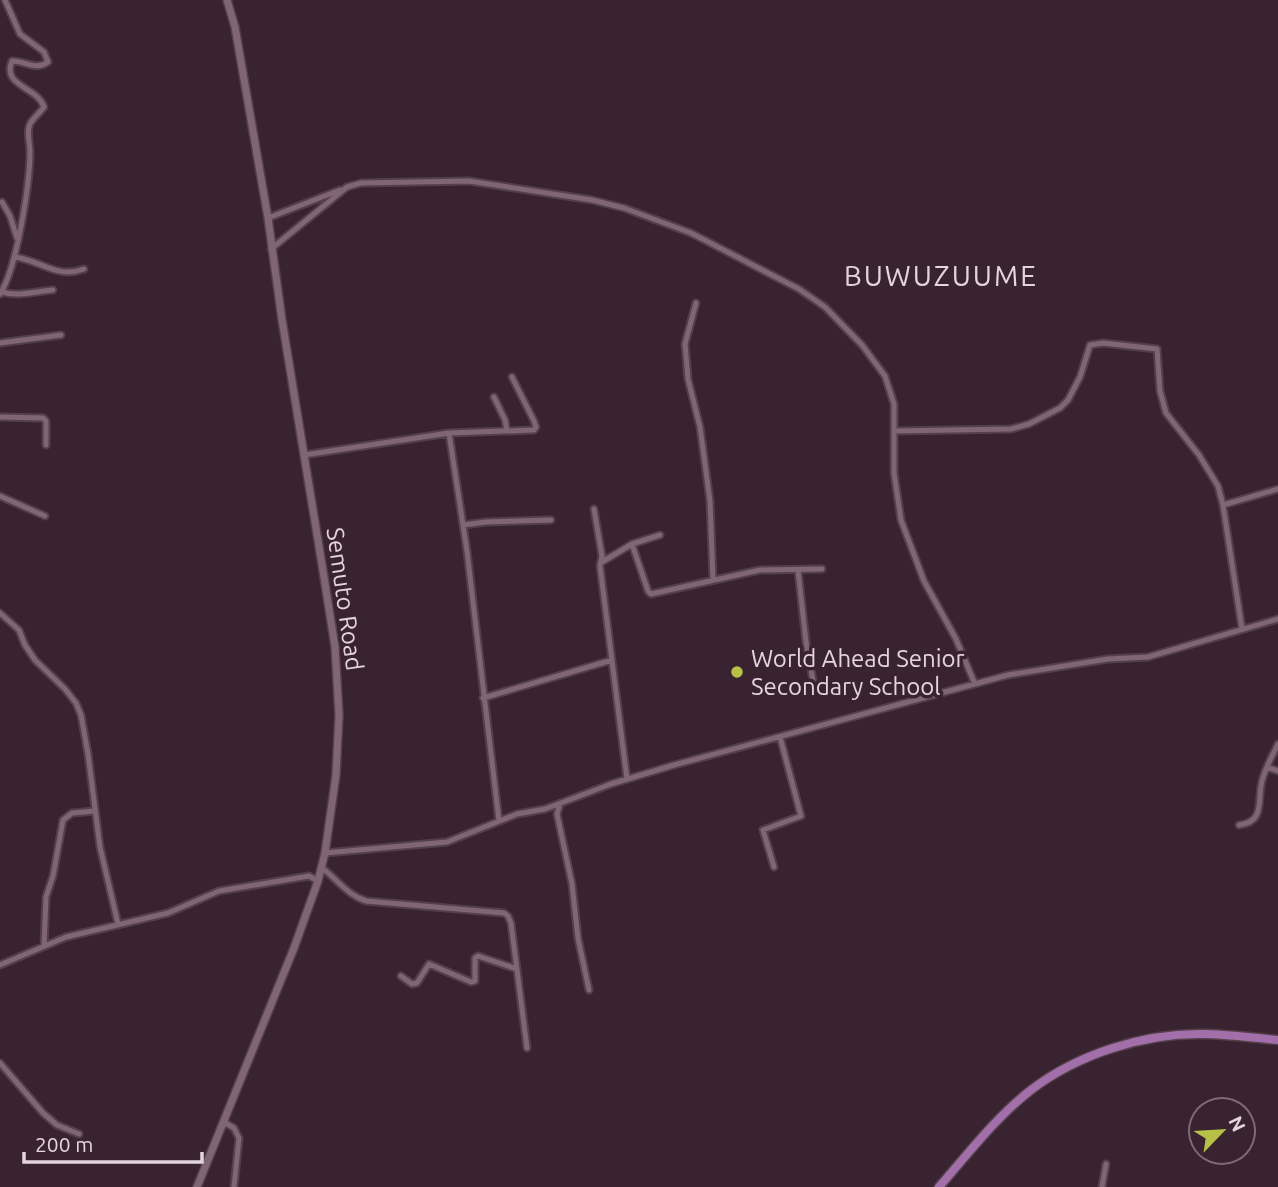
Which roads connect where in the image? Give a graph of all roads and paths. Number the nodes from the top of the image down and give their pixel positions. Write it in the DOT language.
graph roads {
  1 [pos="5,0"];
  2 [pos="227,0"];
  3 [pos="347,187"];
  4 [pos="2,202"];
  5 [pos="268,218"];
  6 [pos="18,241"];
  7 [pos="271,249"];
  8 [pos="15,257"];
  9 [pos="84,270"];
  10 [pos="53,290"];
  11 [pos="1,293"];
  12 [pos="696,303"];
  13 [pos="61,335"];
  14 [pos="0,343"];
  15 [pos="512,377"];
  16 [pos="494,397"];
  17 [pos="0,417"];
  18 [pos="894,430"];
  19 [pos="507,431"];
  20 [pos="449,433"];
  21 [pos="46,445"];
  22 [pos="304,455"];
  23 [pos="1278,489"];
  24 [pos="0,496"];
  25 [pos="1223,505"];
  26 [pos="594,509"];
  27 [pos="45,516"];
  28 [pos="551,520"];
  29 [pos="463,525"];
  30 [pos="660,536"];
  31 [pos="632,544"];
  32 [pos="602,562"];
  33 [pos="822,569"];
  34 [pos="798,570"];
  35 [pos="713,579"];
  36 [pos="0,613"];
  37 [pos="1278,619"];
  38 [pos="1242,629"];
  39 [pos="612,660"];
  40 [pos="975,684"];
  41 [pos="816,692"];
  42 [pos="483,698"];
  43 [pos="780,737"];
  44 [pos="1278,744"];
  45 [pos="1267,767"];
  46 [pos="1278,771"];
  47 [pos="627,779"];
  48 [pos="560,804"];
  49 [pos="95,811"];
  50 [pos="499,821"];
  51 [pos="1240,825"];
  52 [pos="325,853"];
  53 [pos="774,867"];
  54 [pos="322,868"];
  55 [pos="318,881"];
  56 [pos="118,924"];
  57 [pos="44,946"];
  58 [pos="0,965"];
  59 [pos="517,970"];
  60 [pos="401,976"];
  61 [pos="589,990"];
  62 [pos="1278,1040"];
  63 [pos="527,1048"];
  64 [pos="0,1063"];
  65 [pos="224,1122"];
  66 [pos="79,1134"];
  67 [pos="1106,1164"];
  68 [pos="197,1187"];
  69 [pos="234,1187"];
  70 [pos="939,1187"];
  71 [pos="1101,1187"];
  1 -- 6 [label="street"];
  2 -- 5 [label="main road, Semuto Road"];
  3 -- 5 [label="street"];
  3 -- 7 [label="street"];
  3 -- 18 [label="street"];
  4 -- 6 [label="street"];
  5 -- 7 [label="main road, Semuto Road"];
  6 -- 8 [label="street"];
  7 -- 22 [label="main road, Semuto Road"];
  8 -- 9 [label="street"];
  8 -- 11 [label="street"];
  10 -- 11 [label="street"];
  12 -- 35 [label="street"];
  13 -- 14 [label="street"];
  15 -- 19 [label="street"];
  16 -- 19 [label="street"];
  17 -- 21 [label="street"];
  18 -- 25 [label="street"];
  18 -- 40 [label="street"];
  19 -- 20 [label="street"];
  20 -- 22 [label="street"];
  20 -- 29 [label="street"];
  22 -- 52 [label="main road, Semuto Road"];
  23 -- 25 [label="street"];
  24 -- 27 [label="street"];
  25 -- 38 [label="street"];
  26 -- 32 [label="street"];
  28 -- 29 [label="street"];
  29 -- 42 [label="street"];
  30 -- 31 [label="street"];
  31 -- 32 [label="street"];
  31 -- 35 [label="street"];
  32 -- 39 [label="street"];
  33 -- 34 [label="street"];
  34 -- 35 [label="street"];
  34 -- 41 [label="street"];
  36 -- 49 [label="street"];
  37 -- 38 [label="street"];
  38 -- 40 [label="street"];
  39 -- 42 [label="street"];
  39 -- 47 [label="street"];
  40 -- 43 [label="street"];
  42 -- 50 [label="street"];
  43 -- 47 [label="street"];
  43 -- 53 [label="street"];
  44 -- 45 [label="street"];
  45 -- 46 [label="street"];
  45 -- 51 [label="street"];
  47 -- 48 [label="street"];
  48 -- 50 [label="street"];
  48 -- 61 [label="street"];
  49 -- 56 [label="street"];
  49 -- 57 [label="street"];
  50 -- 52 [label="street"];
  52 -- 54 [label="main road, Semuto Road"];
  54 -- 55 [label="main road, Semuto Road"];
  54 -- 59 [label="street"];
  55 -- 56 [label="street"];
  55 -- 65 [label="main road, Semuto Road"];
  56 -- 57 [label="street"];
  57 -- 58 [label="street"];
  59 -- 60 [label="street"];
  59 -- 63 [label="street"];
  62 -- 70 [label="main road"];
  64 -- 66 [label="street"];
  65 -- 68 [label="main road, Semuto Road"];
  65 -- 69 [label="street"];
  67 -- 71 [label="street"];
}
